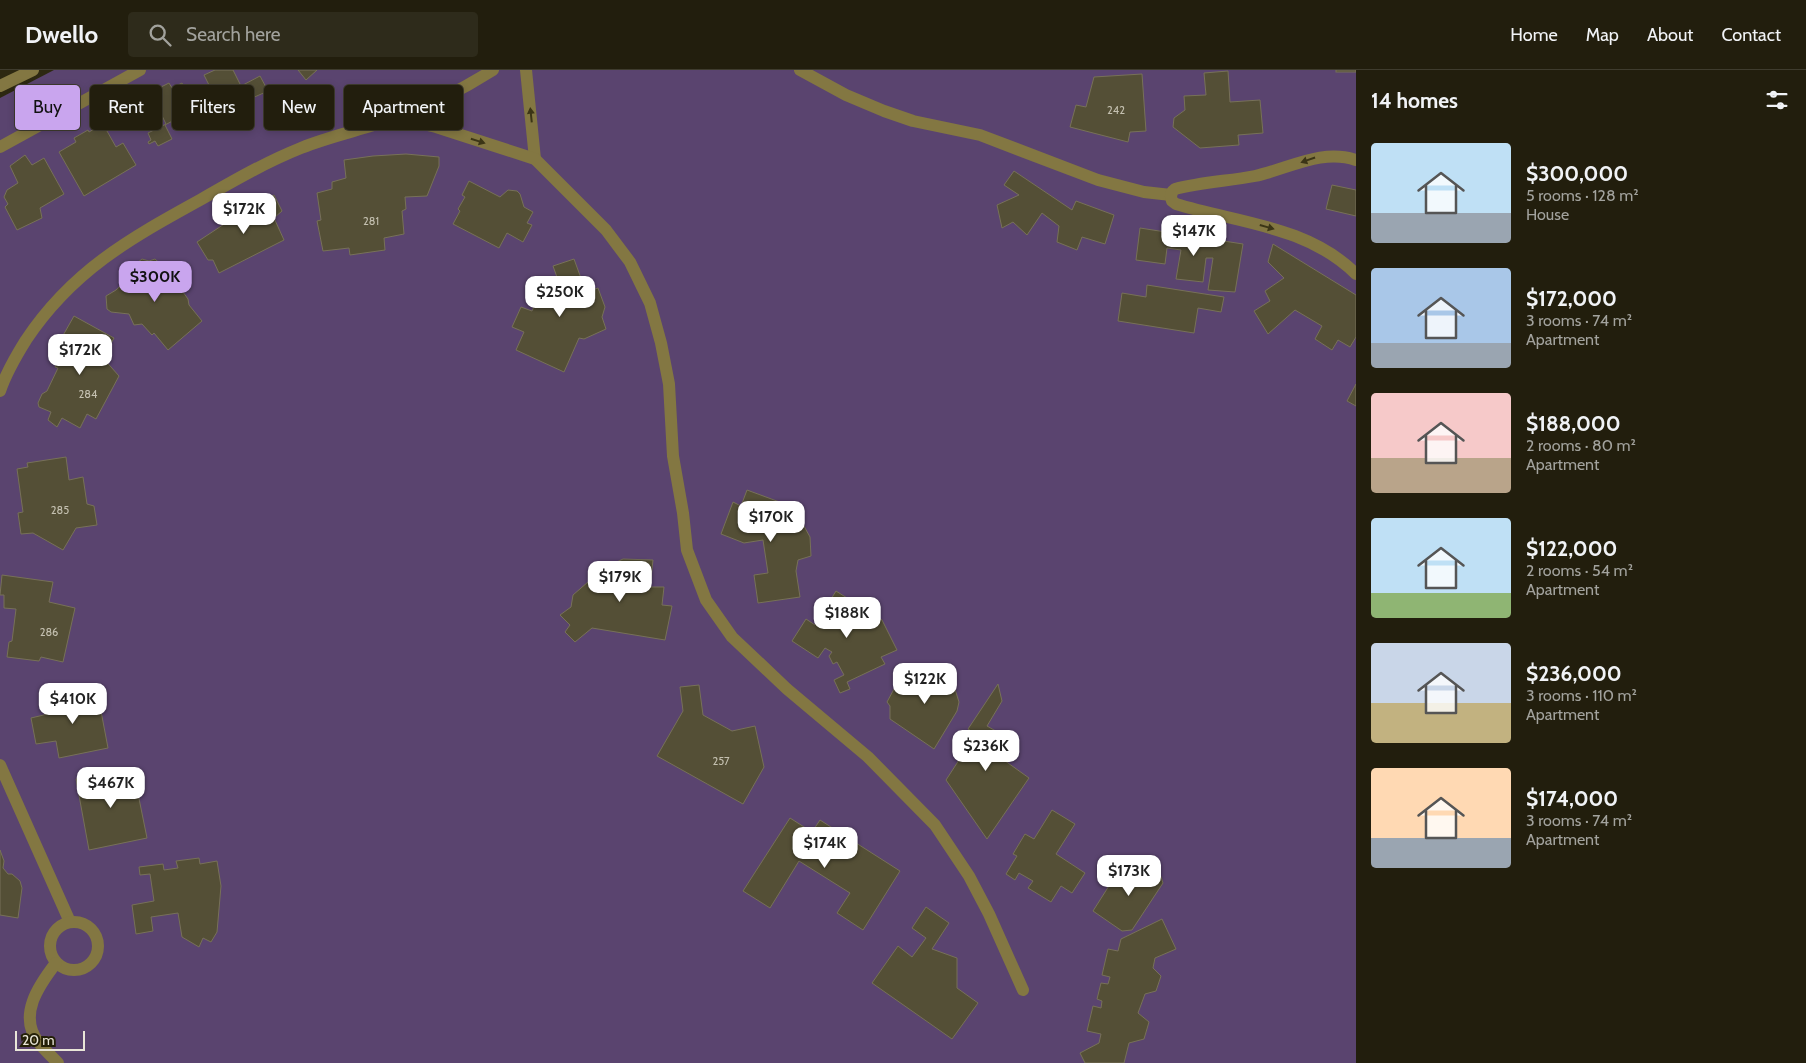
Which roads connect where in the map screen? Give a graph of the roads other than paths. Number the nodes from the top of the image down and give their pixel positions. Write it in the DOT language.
graph roads {
  1 [pos="33,70"];
  2 [pos="140,70"];
  3 [pos="493,70"];
  4 [pos="526,70"];
  5 [pos="800,70"];
  6 [pos="0,86"];
  7 [pos="463,88"];
  8 [pos="358,130"];
  9 [pos="445,130"];
  10 [pos="0,147"];
  11 [pos="536,160"];
  12 [pos="1356,160"];
  13 [pos="1171,196"];
  14 [pos="1356,274"];
  15 [pos="0,391"];
  16 [pos="0,766"];
  17 [pos="70,922"];
  18 [pos="56,963"];
  19 [pos="1023,990"];
  20 [pos="58,1063"];
  1 -- 6 [label="street"];
  2 -- 10 [label="street"];
  3 -- 7 [label="street"];
  11 -- 4 [label="street, one-way"];
  5 -- 13 [label="street"];
  8 -- 15 [label="street"];
  9 -- 11 [label="street, one-way"];
  11 -- 19 [label="street"];
  12 -- 13 [label="street, one-way"];
  13 -- 14 [label="street, one-way"];
  16 -- 17 [label="street"];
  17 -- 18 [label="street"];
  17 -- 18 [label="street"];
  18 -- 20 [label="street"];
}
